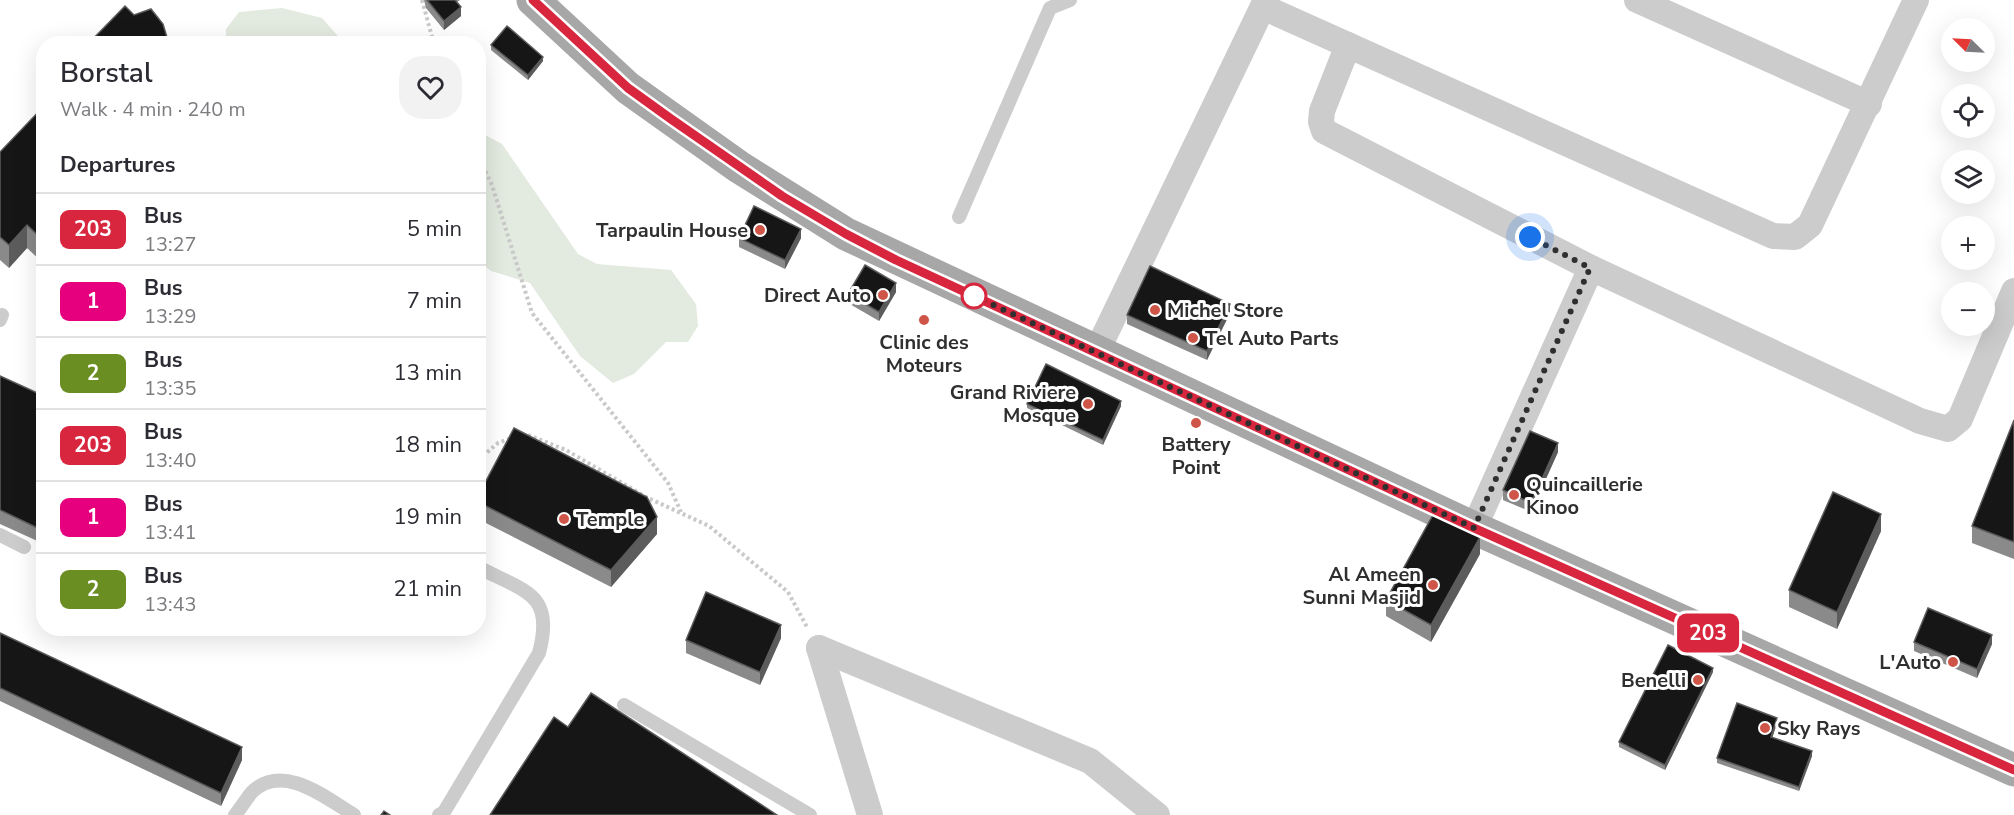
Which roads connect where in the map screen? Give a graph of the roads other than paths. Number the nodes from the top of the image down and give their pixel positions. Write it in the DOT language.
graph roads {
  1 [pos="533,0"];
  2 [pos="1070,0"];
  3 [pos="1637,0"];
  4 [pos="1916,0"];
  5 [pos="1264,4"];
  6 [pos="1348,45"];
  7 [pos="1869,104"];
  8 [pos="959,217"];
  9 [pos="1590,268"];
  10 [pos="2014,291"];
  11 [pos="1096,353"];
  12 [pos="1474,528"];
  13 [pos="0,535"];
  14 [pos="24,546"];
  15 [pos="486,571"];
  16 [pos="624,705"];
  17 [pos="2014,770"];
  18 [pos="235,815"];
  19 [pos="354,815"];
  20 [pos="440,815"];
  21 [pos="810,815"];
  22 [pos="870,815"];
  23 [pos="1157,815"];
  1 -- 11 [label="main road"];
  2 -- 8 [label="lane"];
  3 -- 7 [label="street"];
  4 -- 7 [label="street"];
  5 -- 6 [label="street"];
  5 -- 11 [label="street"];
  6 -- 7 [label="street"];
  6 -- 9 [label="street"];
  9 -- 10 [label="street"];
  9 -- 12 [label="street"];
  11 -- 12 [label="main road"];
  12 -- 17 [label="main road"];
  13 -- 14 [label="lane"];
  15 -- 20 [label="lane"];
  16 -- 21 [label="lane"];
  18 -- 19 [label="lane"];
  22 -- 23 [label="street"];
}
